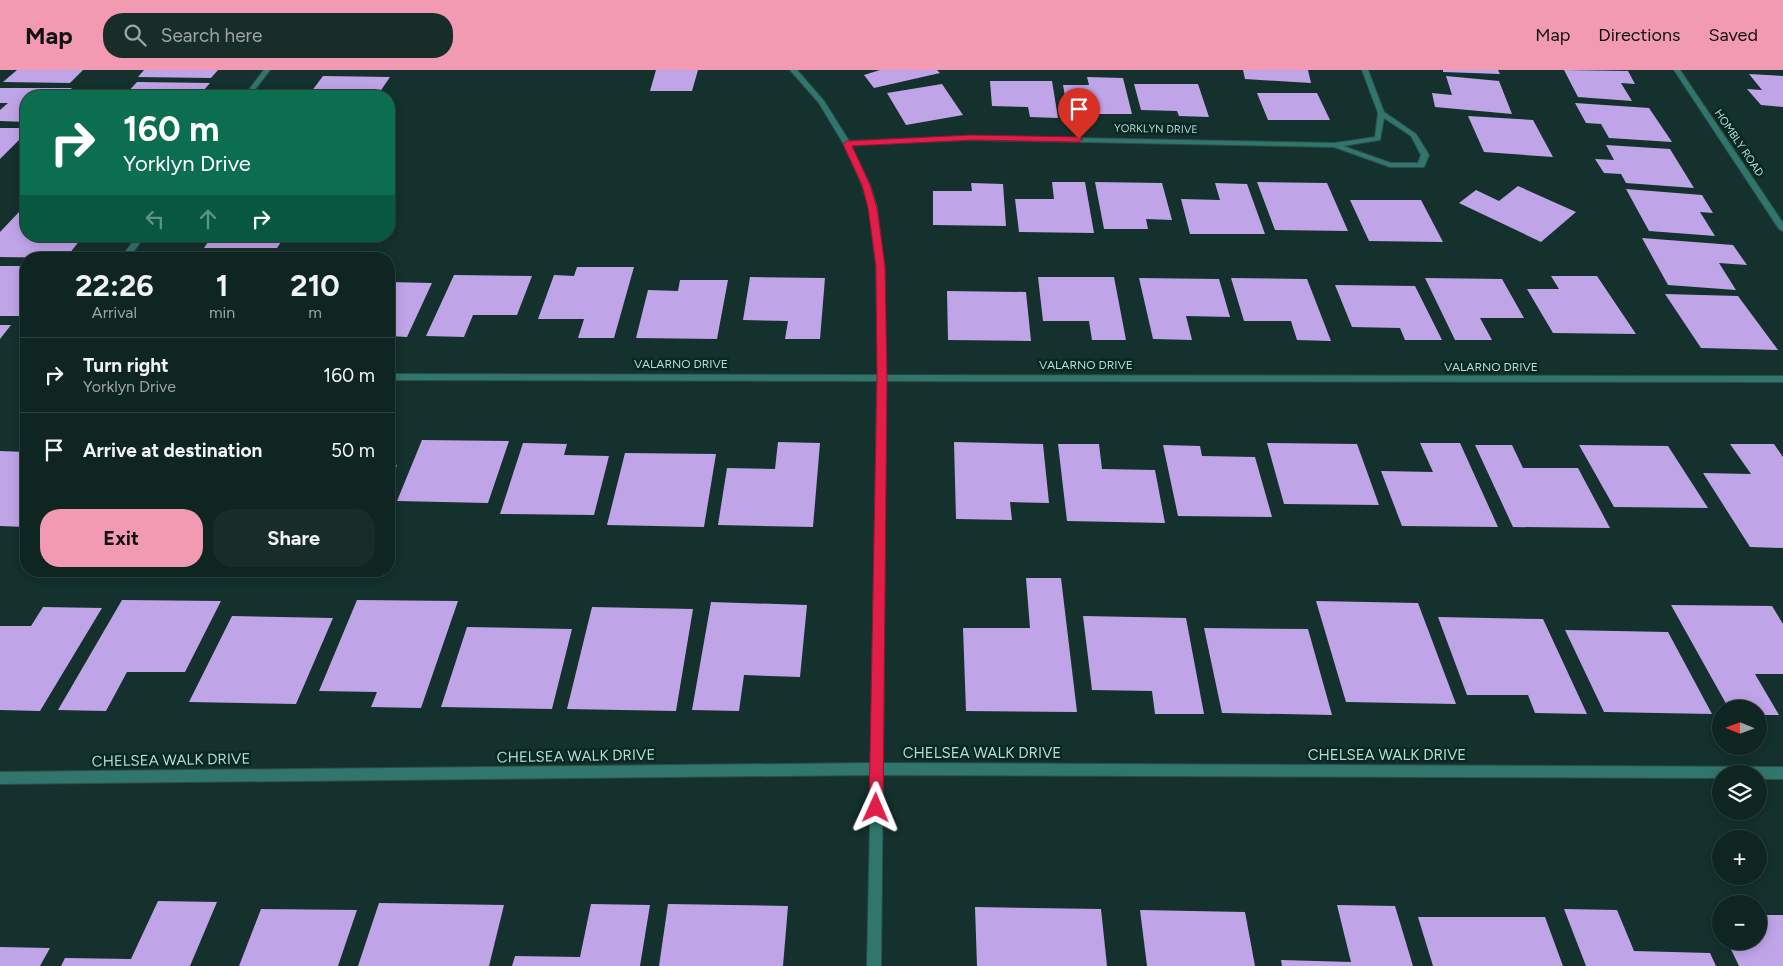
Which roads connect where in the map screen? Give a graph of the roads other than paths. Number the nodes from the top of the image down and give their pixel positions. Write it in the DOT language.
graph roads {
  1 [pos="267,70"];
  2 [pos="793,70"];
  3 [pos="1365,70"];
  4 [pos="1677,70"];
  5 [pos="252,90"];
  6 [pos="1381,112"];
  7 [pos="847,144"];
  8 [pos="1335,145"];
  9 [pos="1783,229"];
  10 [pos="395,377"];
  11 [pos="882,377"];
  12 [pos="1783,379"];
  13 [pos="876,769"];
  14 [pos="1783,773"];
  15 [pos="0,778"];
  16 [pos="874,966"];
  1 -- 5 [label="street"];
  2 -- 7 [label="street"];
  3 -- 6 [label="street"];
  4 -- 9 [label="street, HOMBLY ROAD"];
  6 -- 8 [label="street, YORKLYN DRIVE"];
  6 -- 8 [label="street"];
  7 -- 8 [label="street, YORKLYN DRIVE"];
  7 -- 11 [label="street"];
  10 -- 11 [label="street, VALARNO DRIVE"];
  11 -- 12 [label="street, VALARNO DRIVE"];
  11 -- 13 [label="street"];
  13 -- 14 [label="street, CHELSEA WALK DRIVE"];
  13 -- 15 [label="street, CHELSEA WALK DRIVE"];
  13 -- 16 [label="street"];
}
